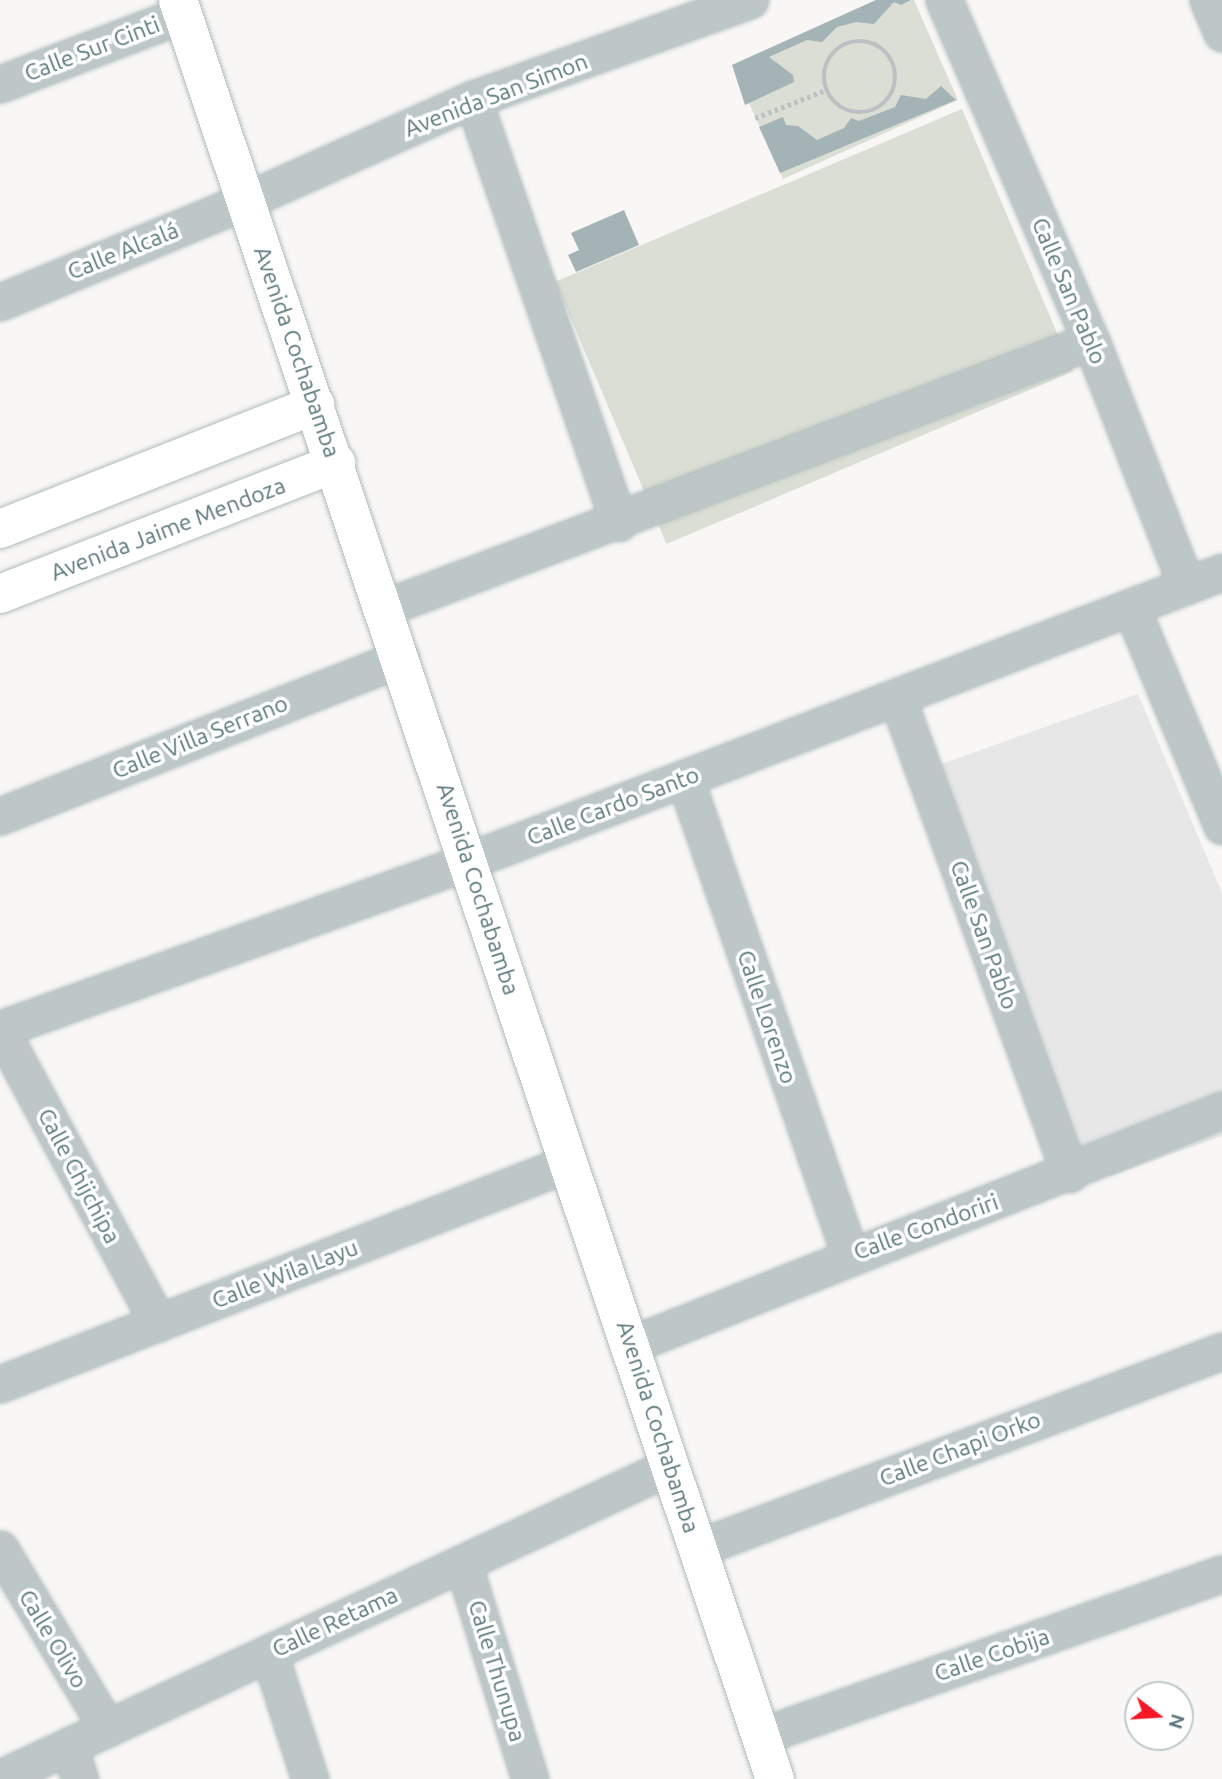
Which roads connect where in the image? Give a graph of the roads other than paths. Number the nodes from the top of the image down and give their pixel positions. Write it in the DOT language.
graph roads {
  1 [pos="750,0"];
  2 [pos="1208,0"];
  3 [pos="955,3"];
  4 [pos="181,7"];
  5 [pos="1222,33"];
  6 [pos="0,84"];
  7 [pos="473,99"];
  8 [pos="245,201"];
  9 [pos="0,302"];
  10 [pos="1091,341"];
  11 [pos="315,405"];
  12 [pos="336,463"];
  13 [pos="619,523"];
  14 [pos="0,529"];
  15 [pos="1222,572"];
  16 [pos="1186,585"];
  17 [pos="0,594"];
  18 [pos="1131,607"];
  19 [pos="384,608"];
  20 [pos="401,658"];
  21 [pos="897,697"];
  22 [pos="685,779"];
  23 [pos="0,816"];
  24 [pos="1222,826"];
  25 [pos="468,861"];
  26 [pos="0,1029"];
  27 [pos="1222,1110"];
  28 [pos="569,1163"];
  29 [pos="1070,1174"];
  30 [pos="850,1255"];
  31 [pos="158,1323"];
  32 [pos="630,1345"];
  33 [pos="1222,1351"];
  34 [pos="0,1384"];
  35 [pos="671,1466"];
  36 [pos="698,1548"];
  37 [pos="0,1549"];
  38 [pos="463,1563"];
  39 [pos="1222,1574"];
  40 [pos="269,1653"];
  41 [pos="107,1728"];
  42 [pos="761,1736"];
  43 [pos="69,1746"];
  44 [pos="0,1777"];
  45 [pos="80,1779"];
  46 [pos="310,1779"];
  47 [pos="530,1779"];
  48 [pos="775,1779"];
  1 -- 7 [label="street, Avenida San Simon"];
  2 -- 5 [label="street"];
  3 -- 10 [label="street, Calle San Pablo"];
  4 -- 6 [label="street, Calle Sur Cinti"];
  4 -- 8 [label="main road, Avenida Cochabamba"];
  7 -- 8 [label="street, Avenida San Simon"];
  7 -- 13 [label="street"];
  8 -- 9 [label="street, Calle Alcalá"];
  8 -- 11 [label="main road, Avenida Cochabamba"];
  10 -- 13 [label="street"];
  10 -- 16 [label="street, Calle San Pablo"];
  11 -- 12 [label="main road, Avenida Cochabamba"];
  11 -- 14 [label="main road"];
  12 -- 17 [label="main road, Avenida Jaime Mendoza"];
  12 -- 19 [label="main road, Avenida Cochabamba"];
  13 -- 19 [label="street"];
  15 -- 16 [label="street, Calle Cardo Santo"];
  16 -- 18 [label="street, Calle Cardo Santo"];
  18 -- 21 [label="street, Calle Cardo Santo"];
  18 -- 24 [label="street"];
  19 -- 20 [label="main road, Avenida Cochabamba"];
  20 -- 23 [label="street, Calle Villa Serrano"];
  20 -- 25 [label="main road, Avenida Cochabamba"];
  21 -- 22 [label="street, Calle Cardo Santo"];
  21 -- 29 [label="street, Calle San Pablo"];
  22 -- 25 [label="street, Calle Cardo Santo"];
  22 -- 30 [label="street, Calle Lorenzo"];
  25 -- 26 [label="street, Calle Cardo Santo"];
  25 -- 28 [label="main road, Avenida Cochabamba"];
  26 -- 31 [label="street, Calle Chijchipa"];
  27 -- 29 [label="street, Calle Condoriri"];
  28 -- 31 [label="street, Calle Wila Layu"];
  28 -- 32 [label="main road, Avenida Cochabamba"];
  29 -- 30 [label="street, Calle Condoriri"];
  30 -- 32 [label="street, Calle Condoriri"];
  31 -- 34 [label="street, Calle Wila Layu"];
  32 -- 35 [label="main road, Avenida Cochabamba"];
  33 -- 36 [label="street, Calle Chapi Orko"];
  35 -- 36 [label="main road, Avenida Cochabamba"];
  35 -- 38 [label="street, Calle Retama"];
  36 -- 42 [label="main road, Avenida Cochabamba"];
  37 -- 41 [label="street, Calle Olivo"];
  38 -- 40 [label="street, Calle Retama"];
  38 -- 47 [label="street, Calle Thunupa"];
  39 -- 42 [label="street, Calle Cobija"];
  40 -- 41 [label="street, Calle Retama"];
  40 -- 46 [label="street"];
  41 -- 43 [label="street, Calle Retama"];
  42 -- 48 [label="main road, Avenida Cochabamba"];
  43 -- 44 [label="street, Calle Retama"];
  43 -- 45 [label="street"];
}
